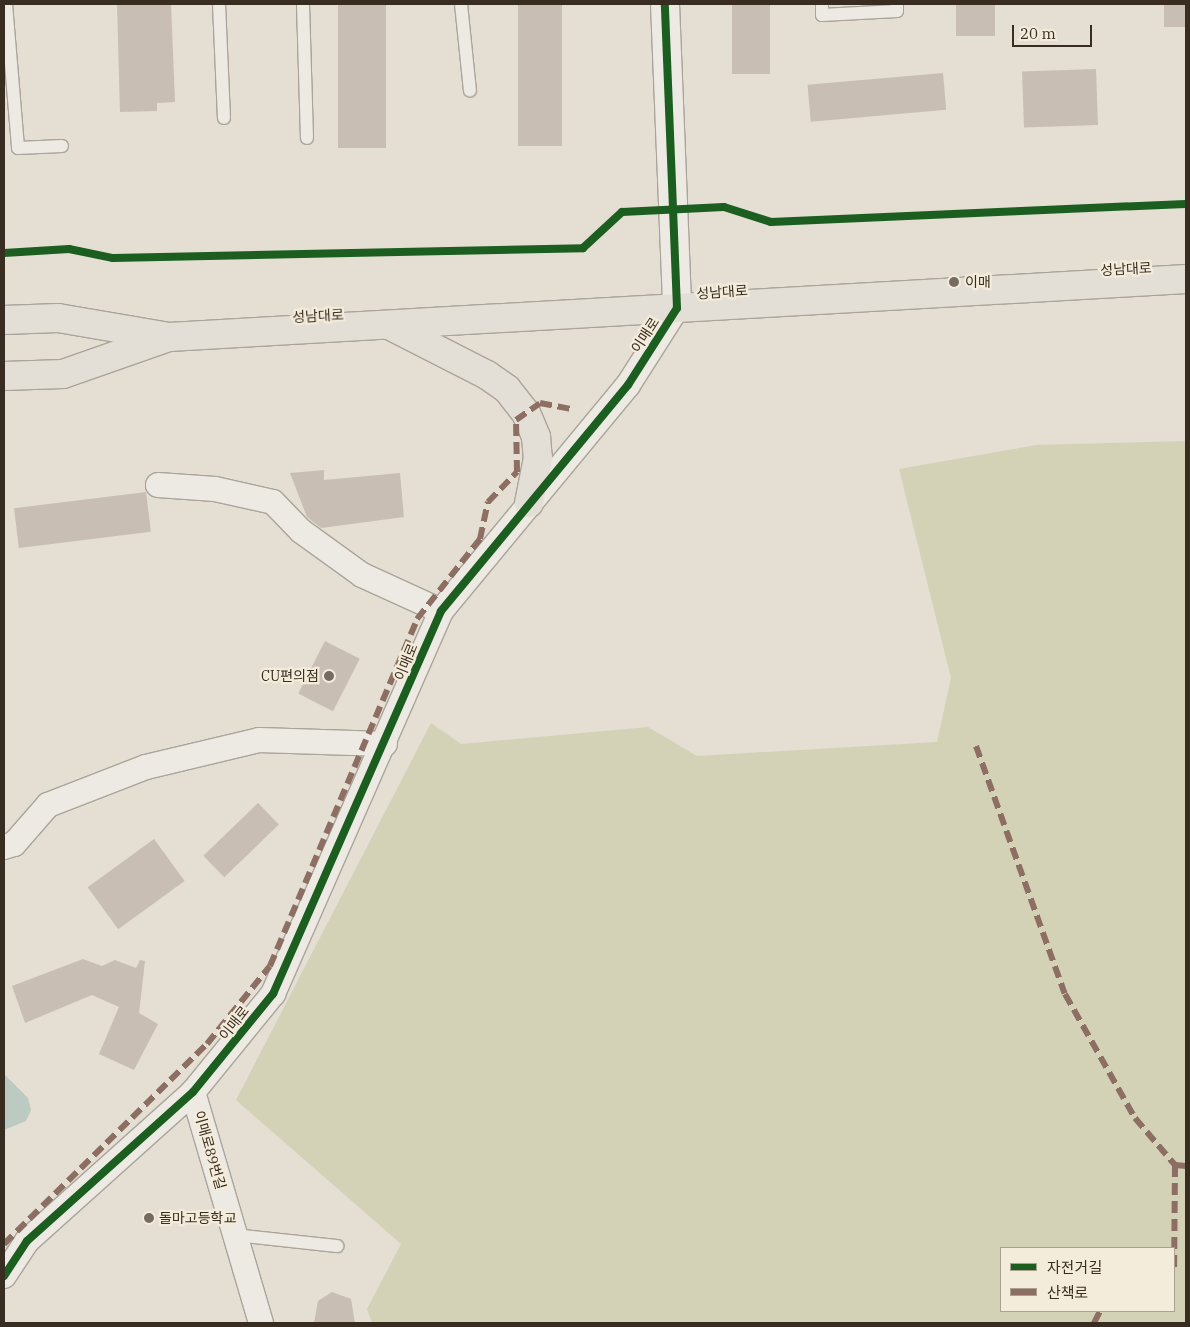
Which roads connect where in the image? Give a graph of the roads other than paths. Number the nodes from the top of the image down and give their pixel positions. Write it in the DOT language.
graph roads {
  1 [pos="6,4"];
  2 [pos="219,4"];
  3 [pos="303,4"];
  4 [pos="462,4"];
  5 [pos="665,4"];
  6 [pos="822,4"];
  7 [pos="897,4"];
  8 [pos="470,91"];
  9 [pos="224,118"];
  10 [pos="307,138"];
  11 [pos="62,146"];
  12 [pos="1186,279"];
  13 [pos="678,308"];
  14 [pos="4,320"];
  15 [pos="387,324"];
  16 [pos="169,337"];
  17 [pos="4,376"];
  18 [pos="158,485"];
  19 [pos="529,503"];
  20 [pos="441,610"];
  21 [pos="385,744"];
  22 [pos="4,847"];
  23 [pos="193,1092"];
  24 [pos="235,1235"];
  25 [pos="338,1246"];
  26 [pos="4,1276"];
  27 [pos="261,1323"];
  1 -- 11 [label="lane"];
  2 -- 9 [label="lane"];
  3 -- 10 [label="lane"];
  4 -- 8 [label="lane"];
  5 -- 13 [label="street"];
  6 -- 7 [label="lane"];
  12 -- 13 [label="main road, 성남대로"];
  13 -- 15 [label="main road, 성남대로"];
  13 -- 19 [label="street, 이매로"];
  14 -- 16 [label="main road, 성남대로"];
  15 -- 16 [label="main road, 성남대로"];
  15 -- 19 [label="main road"];
  16 -- 17 [label="main road, 성남대로"];
  18 -- 20 [label="street"];
  19 -- 20 [label="street, 이매로"];
  20 -- 21 [label="street, 이매로"];
  21 -- 22 [label="street"];
  21 -- 23 [label="street, 이매로"];
  23 -- 24 [label="street, 이매로89번길"];
  23 -- 26 [label="street, 이매로"];
  24 -- 25 [label="lane"];
  24 -- 27 [label="street, 이매로89번길"];
}
